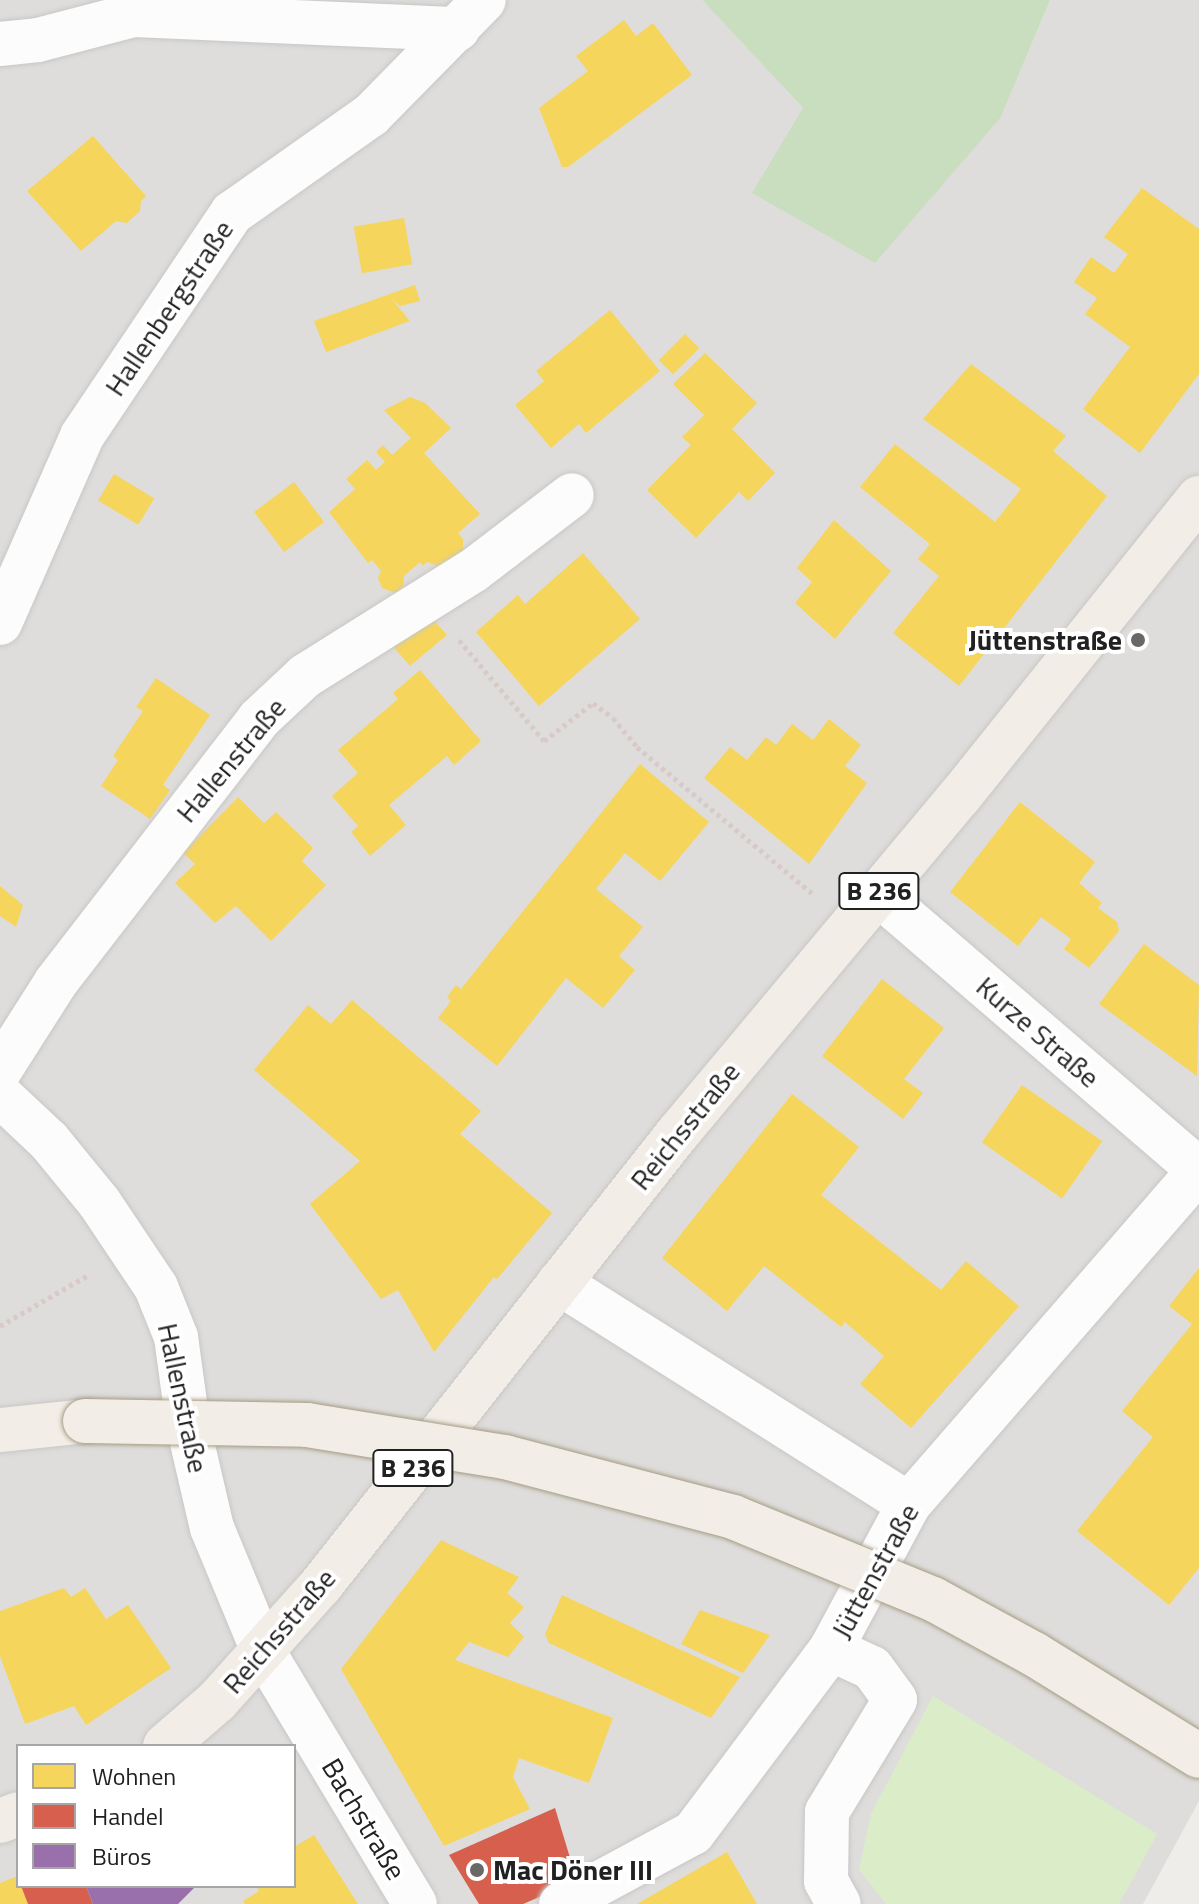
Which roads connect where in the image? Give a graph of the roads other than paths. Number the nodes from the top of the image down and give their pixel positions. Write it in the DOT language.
graph roads {
  1 [pos="471,14"];
  2 [pos="0,44"];
  3 [pos="572,495"];
  4 [pos="1199,498"];
  5 [pos="0,623"];
  6 [pos="864,909"];
  7 [pos="0,1070"];
  8 [pos="0,1095"];
  9 [pos="1199,1170"];
  10 [pos="559,1283"];
  11 [pos="0,1430"];
  12 [pos="909,1504"];
  13 [pos="831,1649"];
  14 [pos="263,1651"];
  15 [pos="167,1744"];
  16 [pos="1199,1756"];
  17 [pos="415,1904"];
  18 [pos="561,1904"];
  19 [pos="839,1904"];
  1 -- 2 [label="street, Hallenbergstraße"];
  1 -- 5 [label="street, Hallenbergstraße"];
  3 -- 7 [label="street, Hallenstraße"];
  4 -- 6 [label="main road, Reichsstraße / B 236"];
  6 -- 9 [label="street, Kurze Straße"];
  6 -- 10 [label="main road, Reichsstraße / B 236"];
  8 -- 14 [label="street, Hallenstraße"];
  9 -- 12 [label="street, Jüttenstraße"];
  10 -- 12 [label="street"];
  10 -- 14 [label="main road, Reichsstraße / B 236"];
  11 -- 16 [label="main road, bridge"];
  12 -- 13 [label="street, Jüttenstraße"];
  13 -- 18 [label="street, Jüttenstraße"];
  13 -- 19 [label="street"];
  14 -- 15 [label="main road, Reichsstraße / B 236"];
  14 -- 17 [label="street, Bachstraße"];
}
